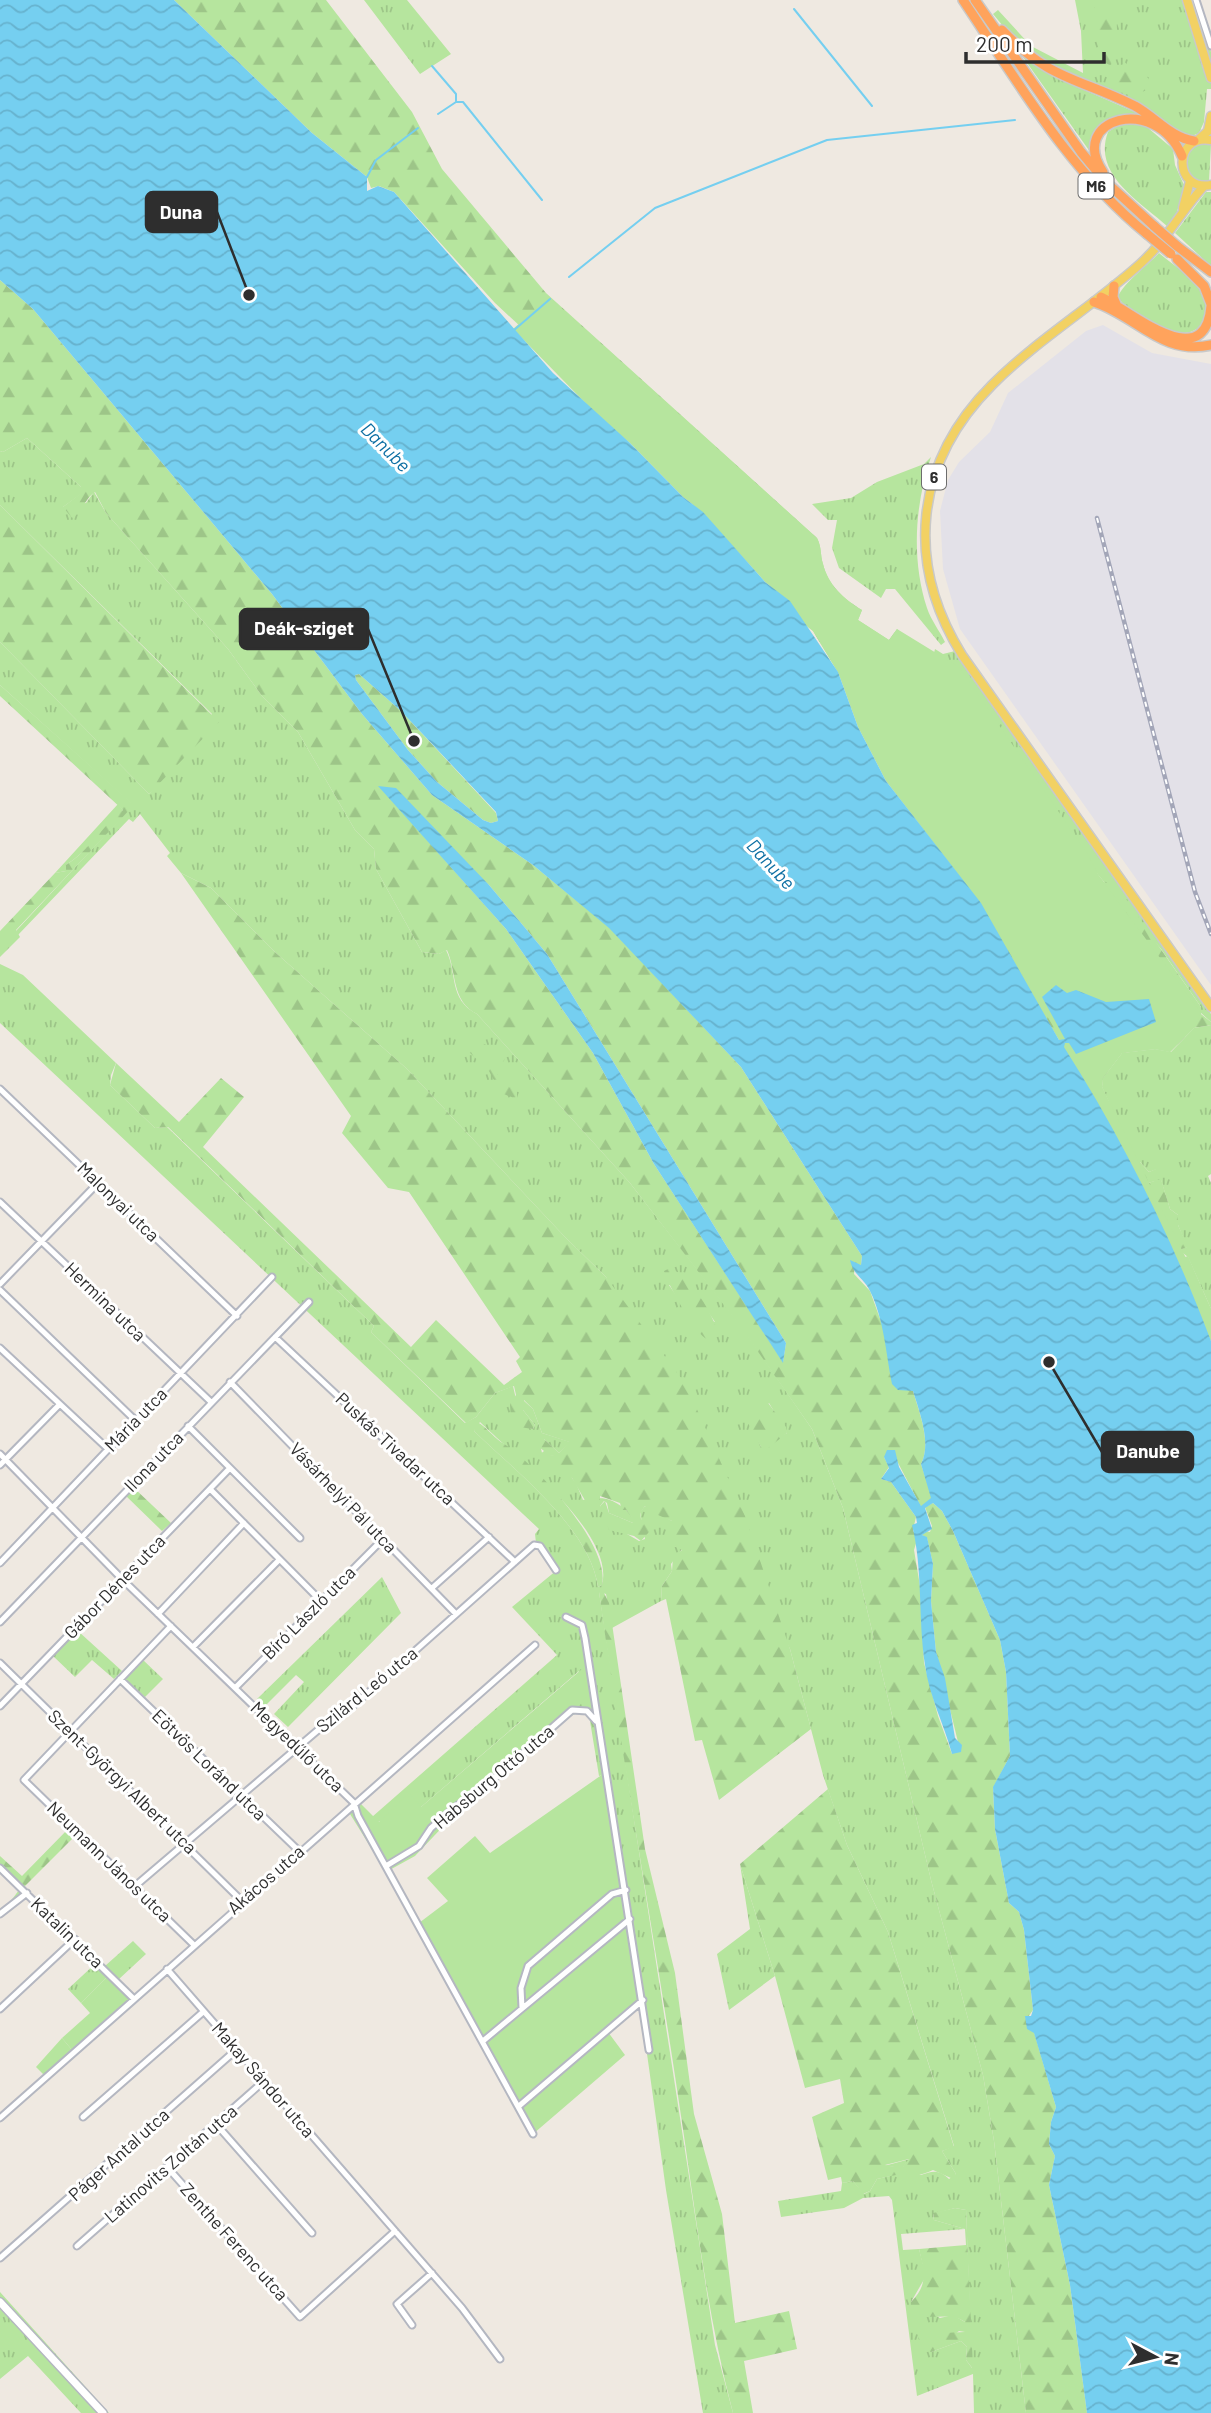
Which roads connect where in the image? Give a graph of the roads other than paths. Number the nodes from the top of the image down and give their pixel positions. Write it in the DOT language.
graph roads {
  1 [pos="963,0"];
  2 [pos="1193,1"];
  3 [pos="977,2"];
  4 [pos="1209,47"];
  5 [pos="1211,78"];
  6 [pos="1211,116"];
  7 [pos="1211,140"];
  8 [pos="1196,141"];
  9 [pos="1182,156"];
  10 [pos="1190,181"];
  11 [pos="1209,186"];
  12 [pos="1126,201"];
  13 [pos="1180,218"];
  14 [pos="1150,230"];
  15 [pos="1175,253"];
  16 [pos="1211,272"];
  17 [pos="1211,283"];
  18 [pos="1114,286"];
  19 [pos="1098,299"];
  20 [pos="1211,305"];
  21 [pos="1113,307"];
  22 [pos="1211,345"];
  23 [pos="1211,1007"];
  24 [pos="0,1089"];
  25 [pos="98,1183"];
  26 [pos="0,1202"];
  27 [pos="41,1241"];
  28 [pos="272,1277"];
  29 [pos="0,1284"];
  30 [pos="0,1290"];
  31 [pos="309,1303"];
  32 [pos="237,1316"];
  33 [pos="275,1337"];
  34 [pos="0,1348"];
  35 [pos="180,1374"];
  36 [pos="230,1382"];
  37 [pos="211,1402"];
  38 [pos="59,1405"];
  39 [pos="135,1420"];
  40 [pos="188,1426"];
  41 [pos="108,1449"];
  42 [pos="0,1454"];
  43 [pos="6,1459"];
  44 [pos="0,1465"];
  45 [pos="230,1468"];
  46 [pos="210,1489"];
  47 [pos="54,1507"];
  48 [pos="244,1524"];
  49 [pos="83,1537"];
  50 [pos="489,1537"];
  51 [pos="300,1538"];
  52 [pos="383,1539"];
  53 [pos="279,1560"];
  54 [pos="515,1562"];
  55 [pos="0,1563"];
  56 [pos="556,1570"];
  57 [pos="123,1580"];
  58 [pos="432,1588"];
  59 [pos="320,1600"];
  60 [pos="158,1614"];
  61 [pos="456,1614"];
  62 [pos="566,1618"];
  63 [pos="0,1622"];
  64 [pos="171,1626"];
  65 [pos="535,1645"];
  66 [pos="193,1647"];
  67 [pos="0,1663"];
  68 [pos="120,1679"];
  69 [pos="21,1683"];
  70 [pos="236,1688"];
  71 [pos="0,1706"];
  72 [pos="600,1728"];
  73 [pos="70,1731"];
  74 [pos="298,1747"];
  75 [pos="240,1796"];
  76 [pos="354,1803"];
  77 [pos="185,1843"];
  78 [pos="299,1851"];
  79 [pos="386,1866"];
  80 [pos="0,1868"];
  81 [pos="134,1887"];
  82 [pos="626,1890"];
  83 [pos="27,1894"];
  84 [pos="242,1901"];
  85 [pos="0,1914"];
  86 [pos="630,1919"];
  87 [pos="75,1939"];
  88 [pos="193,1944"];
  89 [pos="167,1969"];
  90 [pos="134,1999"];
  91 [pos="643,2000"];
  92 [pos="522,2008"];
  93 [pos="0,2009"];
  94 [pos="203,2012"];
  95 [pos="483,2041"];
  96 [pos="236,2050"];
  97 [pos="649,2050"];
  98 [pos="264,2081"];
  99 [pos="0,2105"];
  100 [pos="519,2106"];
  101 [pos="8,2112"];
  102 [pos="82,2117"];
  103 [pos="0,2118"];
  104 [pos="216,2124"];
  105 [pos="533,2134"];
  106 [pos="168,2168"];
  107 [pos="395,2231"];
  108 [pos="312,2233"];
  109 [pos="77,2246"];
  110 [pos="0,2258"];
  111 [pos="432,2273"];
  112 [pos="0,2302"];
  113 [pos="412,2325"];
  114 [pos="500,2359"];
  115 [pos="103,2413"];
  1 -- 14 [label="highway, M6"];
  2 -- 4 [label="main road"];
  3 -- 8 [label="highway"];
  3 -- 12 [label="highway, M6"];
  4 -- 5 [label="main road"];
  6 -- 8 [label="main road"];
  7 -- 8 [label="main road"];
  8 -- 9 [label="main road"];
  9 -- 10 [label="main road"];
  9 -- 12 [label="highway"];
  10 -- 11 [label="main road, 6"];
  10 -- 13 [label="main road, 6"];
  11 -- 13 [label="main road, 6"];
  12 -- 14 [label="highway, M6"];
  13 -- 18 [label="main road, 6"];
  14 -- 15 [label="highway, M6, bridge"];
  15 -- 16 [label="highway, M6"];
  15 -- 17 [label="highway, M6"];
  15 -- 20 [label="highway"];
  18 -- 19 [label="main road, 6"];
  18 -- 21 [label="highway"];
  19 -- 21 [label="highway"];
  19 -- 23 [label="main road, 6"];
  20 -- 21 [label="highway"];
  21 -- 22 [label="highway"];
  24 -- 25 [label="street, Malonyai utca"];
  25 -- 27 [label="street"];
  25 -- 32 [label="street, Malonyai utca"];
  26 -- 27 [label="street, Hermina utca"];
  27 -- 29 [label="street"];
  27 -- 35 [label="street, Hermina utca"];
  28 -- 32 [label="street, Mária utca"];
  30 -- 39 [label="street"];
  31 -- 33 [label="street, Ilona utca"];
  32 -- 35 [label="street, Mária utca"];
  33 -- 36 [label="street, Ilona utca"];
  33 -- 50 [label="street, Puskás Tivadar utca"];
  34 -- 38 [label="street"];
  35 -- 37 [label="street, Hermina utca"];
  35 -- 39 [label="street, Mária utca"];
  36 -- 37 [label="street, Ilona utca"];
  36 -- 52 [label="street, Vásárhelyi Pál utca"];
  37 -- 40 [label="street, Ilona utca"];
  38 -- 41 [label="street"];
  38 -- 43 [label="street"];
  39 -- 41 [label="street, Mária utca"];
  40 -- 45 [label="street"];
  40 -- 49 [label="street, Ilona utca"];
  41 -- 47 [label="street, Mária utca"];
  42 -- 43 [label="street, Megyedűlő utca"];
  43 -- 44 [label="street"];
  43 -- 47 [label="street, Megyedűlő utca"];
  45 -- 46 [label="street, Gábor Dénes utca"];
  45 -- 51 [label="street"];
  46 -- 48 [label="street"];
  46 -- 57 [label="street, Gábor Dénes utca"];
  47 -- 49 [label="street, Megyedűlő utca"];
  47 -- 55 [label="street, Mária utca"];
  48 -- 53 [label="street"];
  48 -- 60 [label="street"];
  49 -- 57 [label="street, Megyedűlő utca"];
  49 -- 63 [label="street, Ilona utca"];
  50 -- 54 [label="street, Puskás Tivadar utca"];
  50 -- 58 [label="street"];
  52 -- 58 [label="street, Vásárhelyi Pál utca"];
  52 -- 59 [label="street, Bíró László utca"];
  53 -- 59 [label="street"];
  53 -- 66 [label="street"];
  54 -- 56 [label="street, Szilárd Leó utca"];
  54 -- 61 [label="street, Szilárd Leó utca"];
  57 -- 60 [label="street, Megyedűlő utca"];
  57 -- 69 [label="street, Gábor Dénes utca"];
  58 -- 61 [label="street, Vásárhelyi Pál utca"];
  59 -- 70 [label="street, Bíró László utca"];
  60 -- 64 [label="street, Megyedűlő utca"];
  61 -- 74 [label="street, Szilárd Leó utca"];
  62 -- 72 [label="street"];
  64 -- 66 [label="street, Megyedűlő utca"];
  64 -- 68 [label="street"];
  65 -- 76 [label="street, Akácos utca"];
  66 -- 70 [label="street, Megyedűlő utca"];
  67 -- 69 [label="street, Szent-Györgyi Albert utca"];
  68 -- 73 [label="street"];
  68 -- 75 [label="street, Eötvös Loránd utca"];
  69 -- 71 [label="street, Gábor Dénes utca"];
  69 -- 73 [label="street, Szent-Györgyi Albert utca"];
  70 -- 74 [label="street, Megyedűlő utca"];
  72 -- 79 [label="street, Habsburg Ottó utca"];
  72 -- 82 [label="street"];
  73 -- 77 [label="street, Szent-Györgyi Albert utca"];
  73 -- 81 [label="street, Neumann János utca"];
  74 -- 75 [label="street, Szilárd Leó utca"];
  74 -- 76 [label="street, Megyedűlő utca"];
  75 -- 77 [label="street, Szilárd Leó utca"];
  75 -- 78 [label="street, Eötvös Loránd utca"];
  76 -- 78 [label="street, Akácos utca"];
  76 -- 79 [label="street, Megyedűlő utca"];
  77 -- 81 [label="street, Szilárd Leó utca"];
  77 -- 84 [label="street, Szent-Györgyi Albert utca"];
  78 -- 84 [label="street, Akácos utca"];
  79 -- 95 [label="street, Megyedűlő utca"];
  80 -- 83 [label="street, Katalin utca"];
  81 -- 88 [label="street, Neumann János utca"];
  82 -- 86 [label="street"];
  82 -- 92 [label="street"];
  83 -- 85 [label="street"];
  83 -- 87 [label="street, Katalin utca"];
  84 -- 88 [label="street, Akácos utca"];
  86 -- 91 [label="street"];
  86 -- 92 [label="street"];
  87 -- 90 [label="street, Katalin utca"];
  87 -- 93 [label="street"];
  88 -- 89 [label="street, Akácos utca"];
  89 -- 90 [label="street, Akácos utca"];
  89 -- 94 [label="street, Makay Sándor utca"];
  90 -- 101 [label="street, Akácos utca"];
  91 -- 97 [label="street"];
  91 -- 100 [label="street"];
  92 -- 95 [label="street"];
  94 -- 96 [label="street, Makay Sándor utca"];
  94 -- 102 [label="street"];
  95 -- 100 [label="street, Megyedűlő utca"];
  96 -- 98 [label="street, Makay Sándor utca"];
  96 -- 110 [label="street, Páger Antal utca"];
  98 -- 104 [label="street, Latinovits Zoltán utca"];
  98 -- 107 [label="street, Makay Sándor utca"];
  99 -- 101 [label="street"];
  100 -- 105 [label="street, Megyedűlő utca"];
  101 -- 103 [label="street, Akácos utca"];
  104 -- 106 [label="street, Latinovits Zoltán utca"];
  104 -- 108 [label="street"];
  106 -- 107 [label="street, Zenthe Ferenc utca"];
  106 -- 109 [label="street, Latinovits Zoltán utca"];
  107 -- 111 [label="street, Makay Sándor utca"];
  111 -- 113 [label="street"];
  111 -- 114 [label="street, Makay Sándor utca"];
  112 -- 115 [label="main road"];
}
